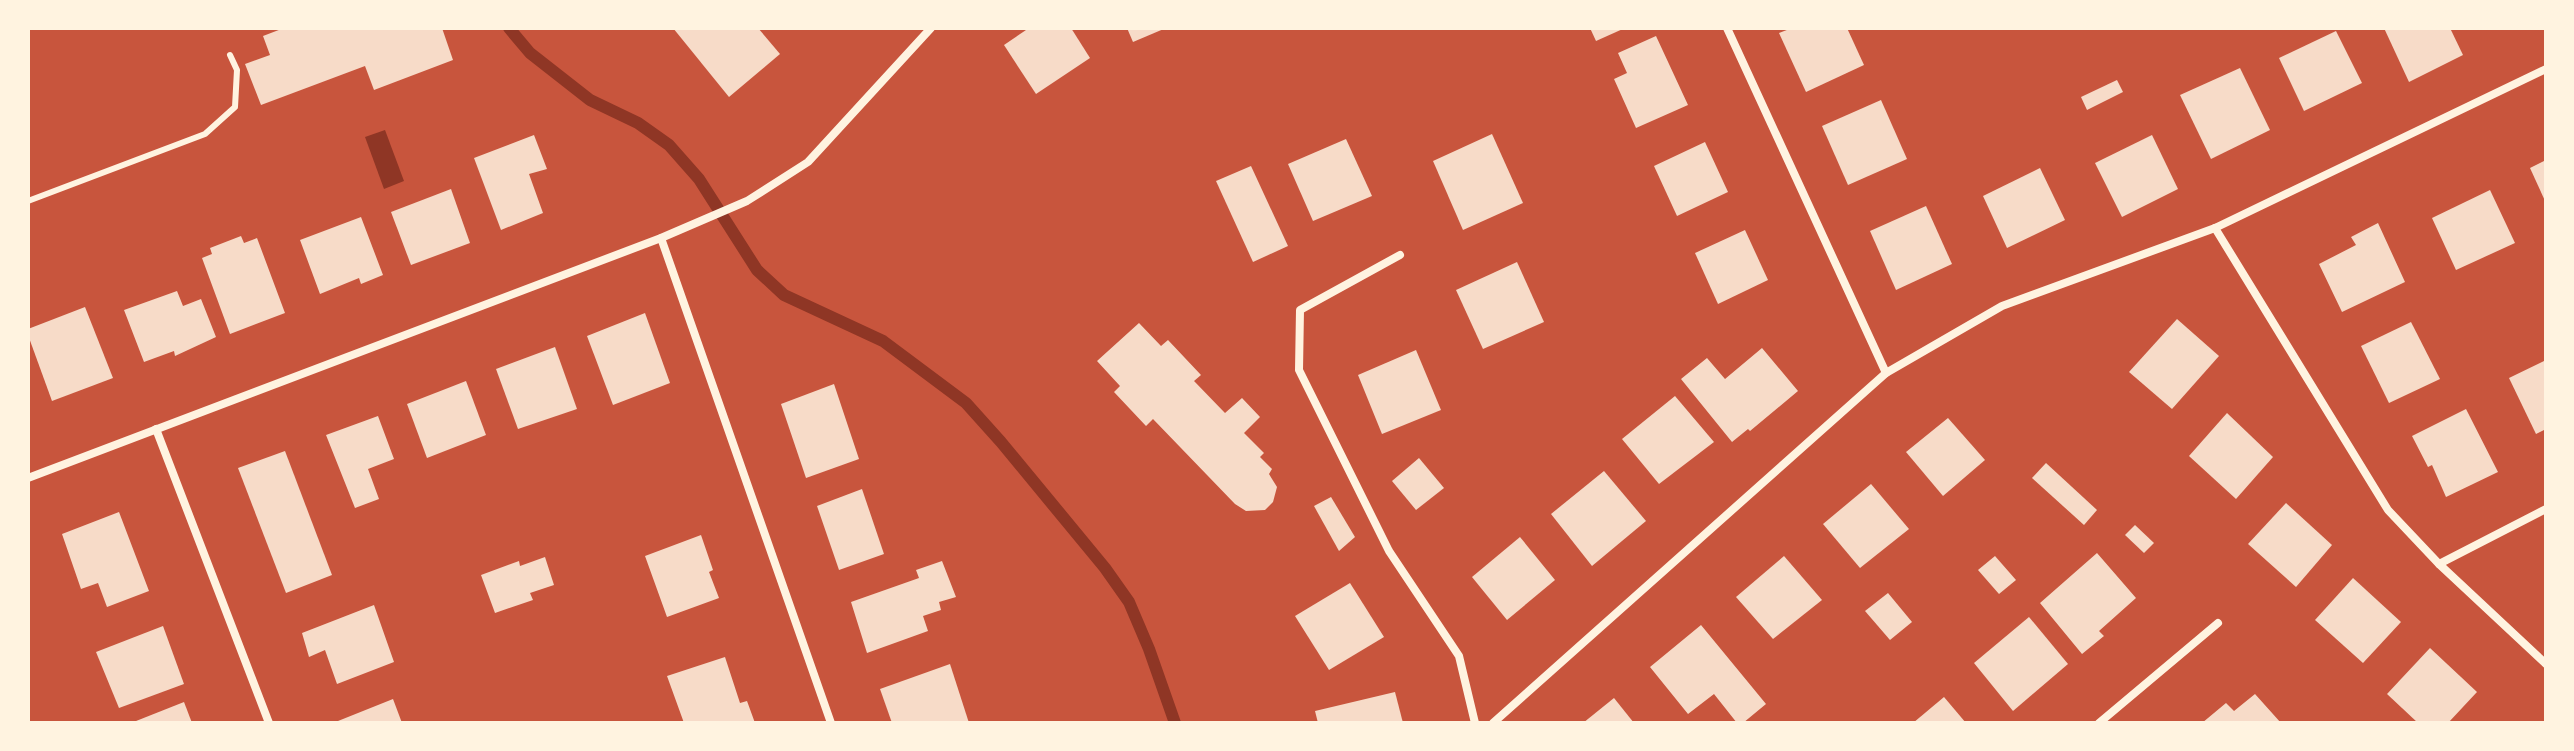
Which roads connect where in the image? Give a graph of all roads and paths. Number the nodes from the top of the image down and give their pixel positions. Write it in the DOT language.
graph roads {
  1 [pos="931,28"];
  2 [pos="1727,28"];
  3 [pos="230,55"];
  4 [pos="2546,69"];
  5 [pos="28,201"];
  6 [pos="2215,228"];
  7 [pos="661,238"];
  8 [pos="1400,255"];
  9 [pos="1886,373"];
  10 [pos="156,429"];
  11 [pos="28,478"];
  12 [pos="2546,509"];
  13 [pos="2439,564"];
  14 [pos="2218,623"];
  15 [pos="2546,664"];
  16 [pos="269,723"];
  17 [pos="831,723"];
  18 [pos="1475,723"];
  19 [pos="1493,723"];
  20 [pos="2099,723"];
  1 -- 7 [label="street"];
  2 -- 9 [label="street"];
  3 -- 5 [label="lane"];
  4 -- 6 [label="street"];
  6 -- 9 [label="street"];
  6 -- 13 [label="street"];
  7 -- 10 [label="street"];
  7 -- 17 [label="street"];
  8 -- 18 [label="street"];
  9 -- 19 [label="street"];
  10 -- 11 [label="street"];
  10 -- 16 [label="street"];
  12 -- 13 [label="street"];
  13 -- 15 [label="street"];
  14 -- 20 [label="street"];
}
